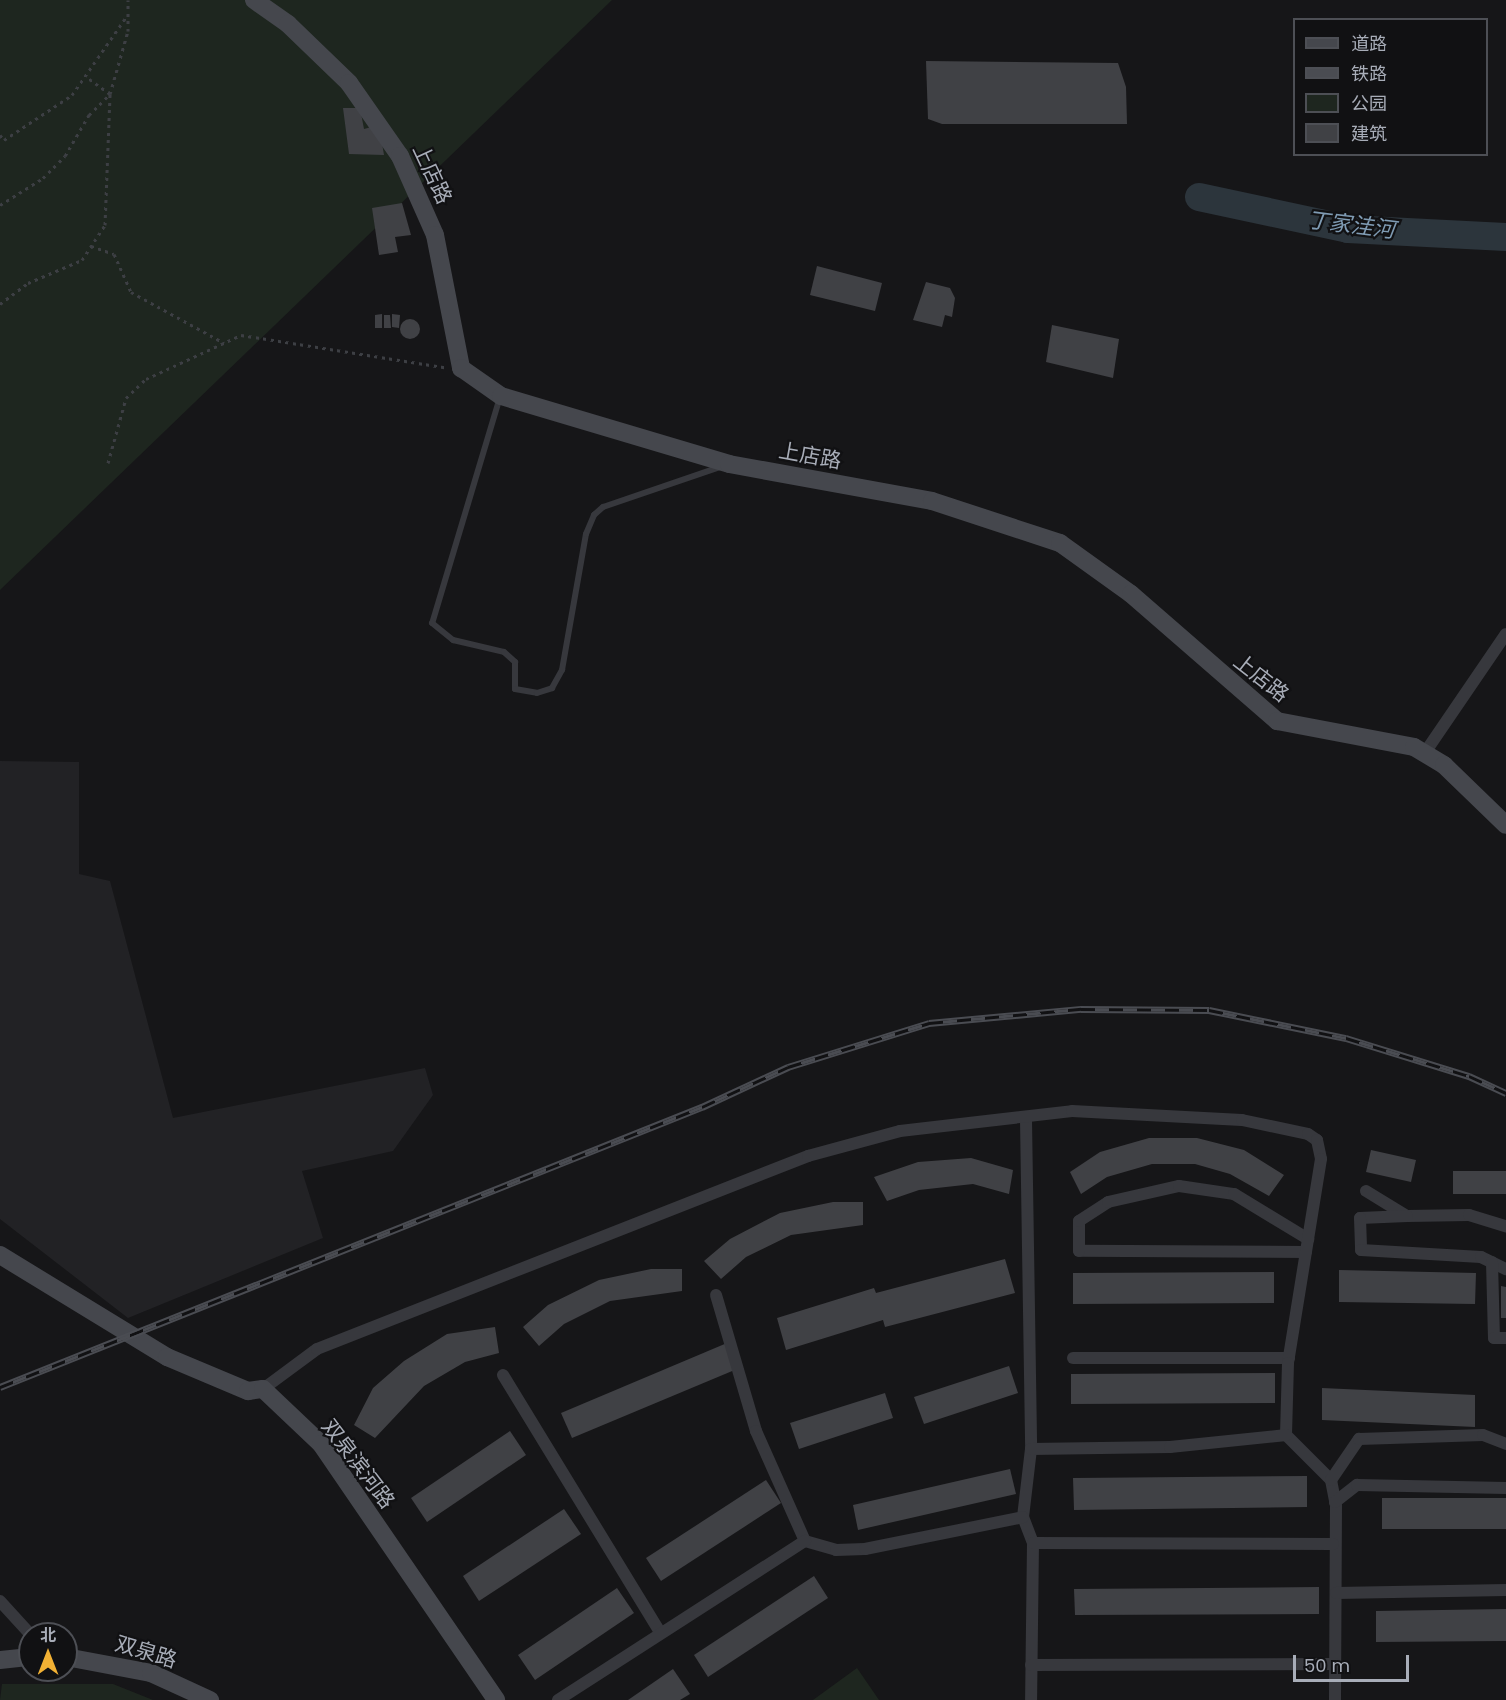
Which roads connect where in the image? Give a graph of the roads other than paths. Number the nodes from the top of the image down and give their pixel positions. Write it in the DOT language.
graph roads {
  1 [pos="254,0"];
  2 [pos="501,396"];
  3 [pos="729,464"];
  4 [pos="1506,634"];
  5 [pos="1424,754"];
  6 [pos="1506,825"];
  7 [pos="1026,1120"];
  8 [pos="1366,1191"];
  9 [pos="1407,1216"];
  10 [pos="1506,1226"];
  11 [pos="1308,1239"];
  12 [pos="1306,1252"];
  13 [pos="0,1255"];
  14 [pos="1492,1262"];
  15 [pos="1506,1269"];
  16 [pos="716,1295"];
  17 [pos="1506,1338"];
  18 [pos="1289,1358"];
  19 [pos="1073,1359"];
  20 [pos="503,1375"];
  21 [pos="263,1389"];
  22 [pos="1286,1435"];
  23 [pos="1506,1444"];
  24 [pos="1031,1449"];
  25 [pos="1331,1480"];
  26 [pos="1506,1488"];
  27 [pos="1335,1502"];
  28 [pos="1023,1517"];
  29 [pos="805,1541"];
  30 [pos="1033,1543"];
  31 [pos="1333,1544"];
  32 [pos="1506,1590"];
  33 [pos="1336,1593"];
  34 [pos="0,1601"];
  35 [pos="19,1622"];
  36 [pos="660,1632"];
  37 [pos="18,1658"];
  38 [pos="0,1660"];
  39 [pos="78,1660"];
  40 [pos="1335,1664"];
  41 [pos="1031,1665"];
  42 [pos="210,1700"];
  43 [pos="496,1700"];
  44 [pos="558,1700"];
  45 [pos="1031,1700"];
  46 [pos="1335,1700"];
  1 -- 2 [label="street, 上店路"];
  2 -- 3 [label="street, 上店路"];
  2 -- 3 [label="lane"];
  3 -- 5 [label="street, 上店路"];
  4 -- 5 [label="street"];
  5 -- 6 [label="street, 上店路"];
  7 -- 11 [label="street"];
  7 -- 21 [label="street"];
  7 -- 24 [label="street"];
  8 -- 9 [label="street"];
  9 -- 10 [label="street"];
  9 -- 14 [label="street"];
  11 -- 12 [label="street"];
  11 -- 12 [label="street"];
  12 -- 18 [label="street"];
  13 -- 21 [label="street"];
  14 -- 15 [label="street"];
  14 -- 17 [label="street"];
  16 -- 29 [label="street"];
  18 -- 19 [label="street"];
  18 -- 22 [label="street"];
  20 -- 36 [label="street"];
  21 -- 43 [label="street, 双泉滨河路"];
  22 -- 24 [label="street"];
  22 -- 25 [label="street"];
  23 -- 25 [label="street"];
  24 -- 28 [label="street"];
  25 -- 27 [label="street"];
  26 -- 27 [label="street"];
  27 -- 31 [label="street"];
  28 -- 29 [label="street"];
  28 -- 30 [label="street"];
  29 -- 36 [label="street"];
  30 -- 31 [label="street"];
  30 -- 41 [label="street"];
  31 -- 33 [label="street"];
  32 -- 33 [label="street"];
  33 -- 40 [label="street"];
  34 -- 35 [label="street"];
  36 -- 44 [label="street"];
  37 -- 38 [label="street"];
  39 -- 42 [label="street, 双泉路"];
  40 -- 41 [label="street"];
  40 -- 46 [label="street"];
  41 -- 45 [label="street"];
}
